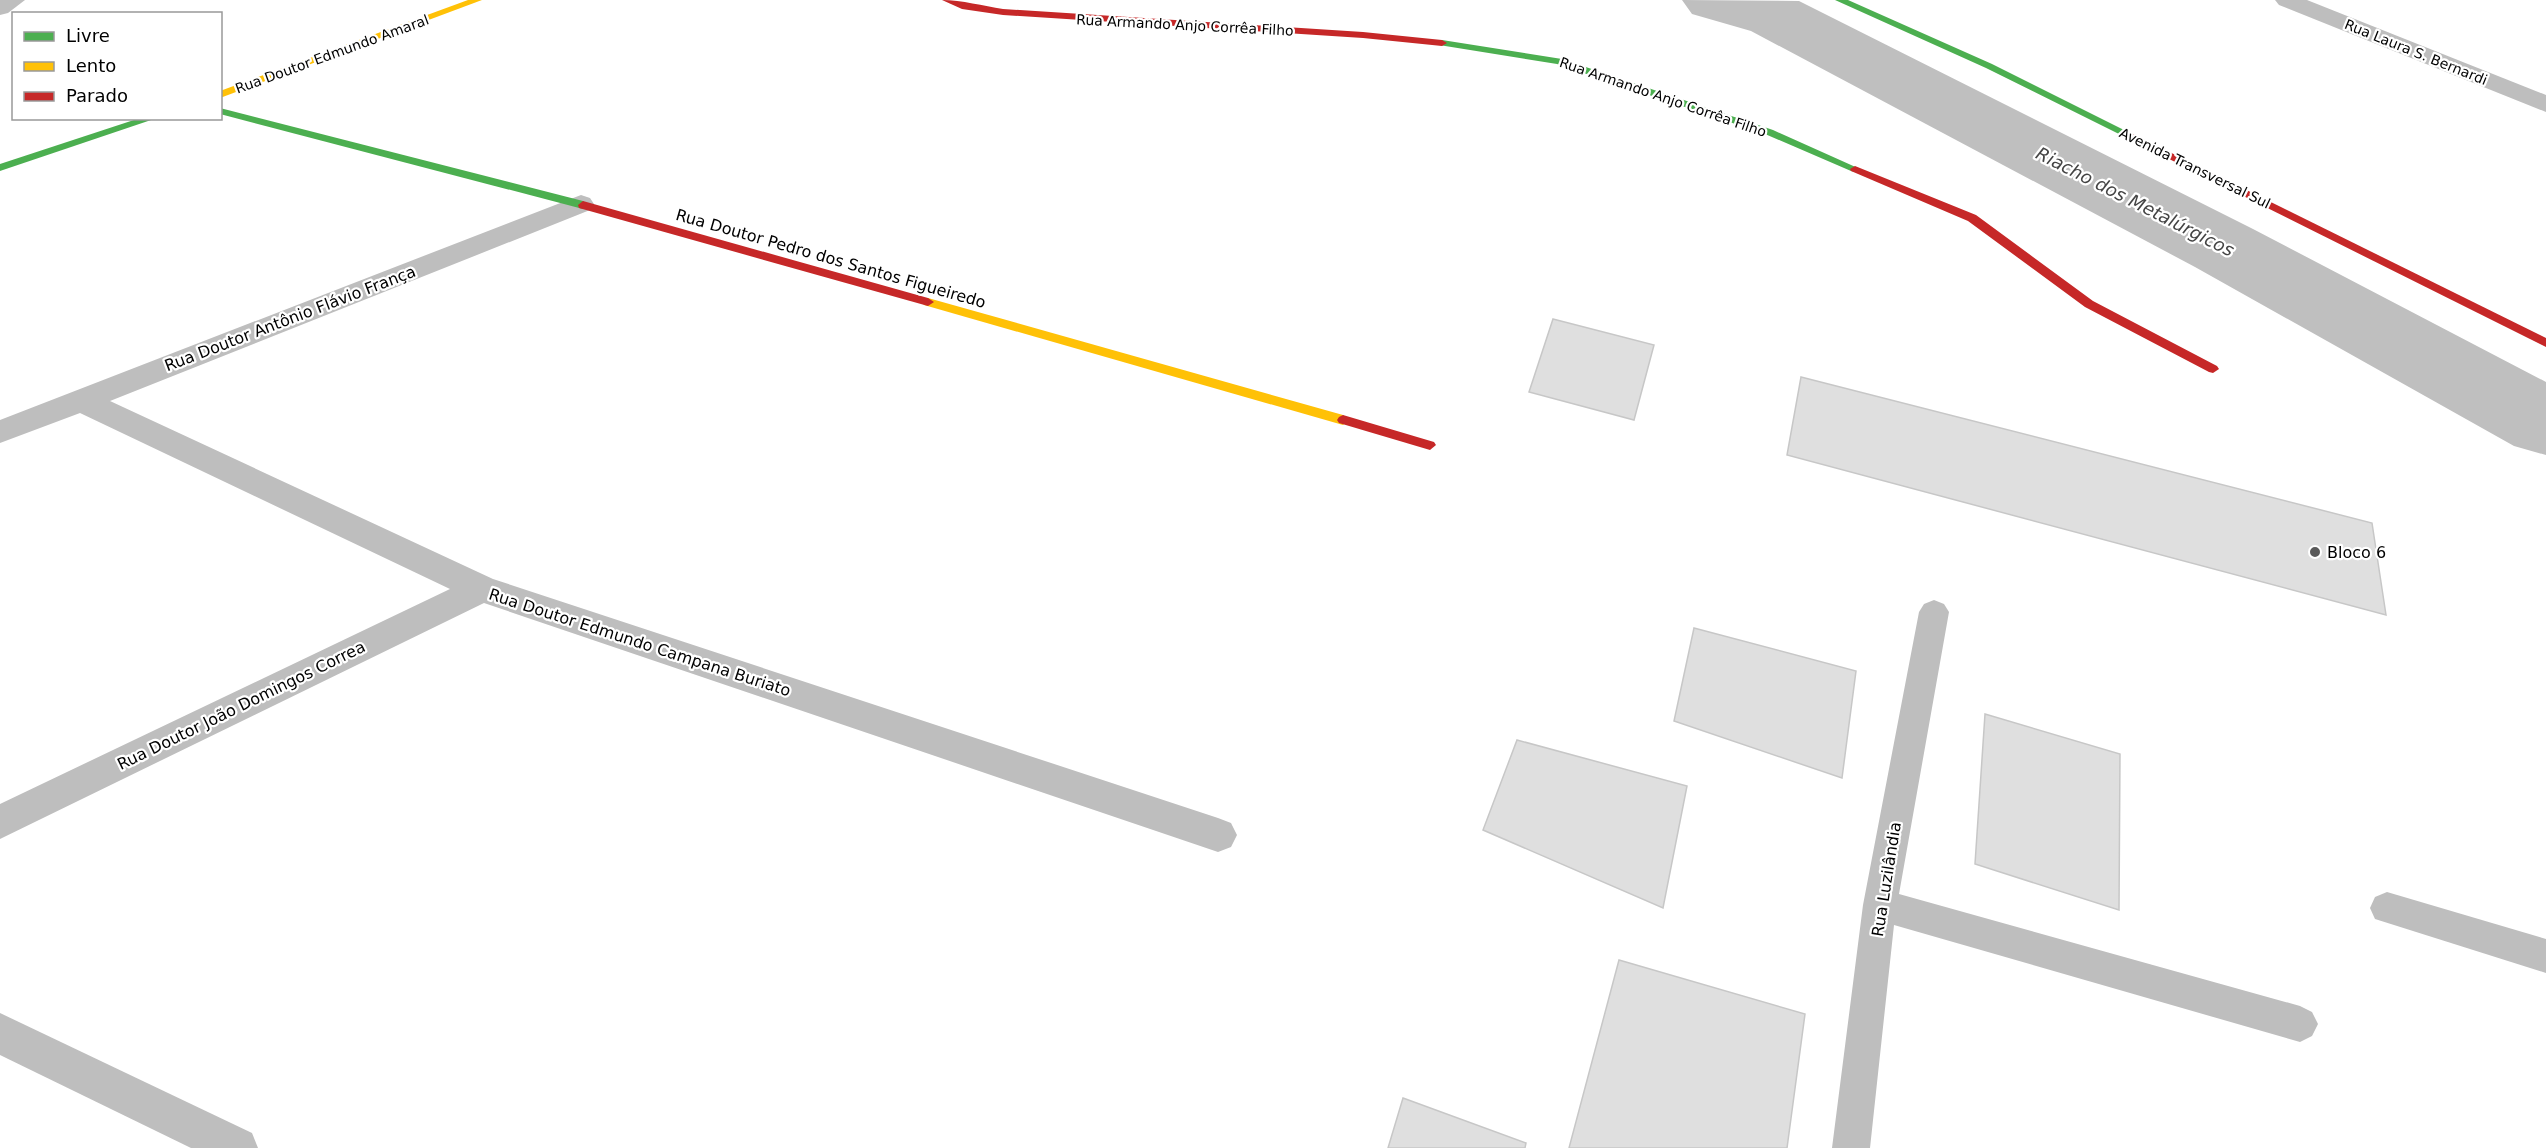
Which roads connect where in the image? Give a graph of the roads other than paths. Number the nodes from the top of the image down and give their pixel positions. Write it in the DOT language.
graph roads {
  1 [pos="13,0"];
  2 [pos="477,0"];
  3 [pos="947,0"];
  4 [pos="1840,0"];
  5 [pos="2287,0"];
  6 [pos="0,8"];
  7 [pos="222,94"];
  8 [pos="2546,104"];
  9 [pos="222,112"];
  10 [pos="146,120"];
  11 [pos="0,168"];
  12 [pos="580,204"];
  13 [pos="2546,343"];
  14 [pos="2213,369"];
  15 [pos="81,400"];
  16 [pos="0,432"];
  17 [pos="1430,445"];
  18 [pos="482,589"];
  19 [pos="1934,612"];
  20 [pos="0,822"];
  21 [pos="1218,835"];
  22 [pos="1880,905"];
  23 [pos="2387,908"];
  24 [pos="2546,956"];
  25 [pos="2300,1023"];
  26 [pos="0,1034"];
  27 [pos="237,1148"];
  28 [pos="1851,1148"];
  1 -- 6 [label="street"];
  2 -- 7 [label="street, Rua Doutor Edmundo Amaral"];
  3 -- 14 [label="street, Rua Armando Anjo Corrêa Filho"];
  4 -- 13 [label="street, Avenida Transversal Sul"];
  5 -- 8 [label="street, Rua Laura S. Bernardi"];
  9 -- 12 [label="street, Rua Doutor Pedro dos Santos Figueiredo"];
  10 -- 11 [label="street"];
  12 -- 15 [label="street, Rua Doutor Antônio Flávio França"];
  12 -- 17 [label="street, Rua Doutor Pedro dos Santos Figueiredo"];
  15 -- 16 [label="street, Rua Doutor Antônio Flávio França"];
  15 -- 18 [label="street, Rua Doutor Edmundo Campana Buriato"];
  18 -- 20 [label="street, Rua Doutor João Domingos Correa"];
  18 -- 21 [label="street, Rua Doutor Edmundo Campana Buriato"];
  19 -- 22 [label="lane, Rua Luzilândia"];
  22 -- 25 [label="lane"];
  22 -- 28 [label="lane, Rua Luzilândia"];
  23 -- 24 [label="lane"];
  26 -- 27 [label="street"];
}
